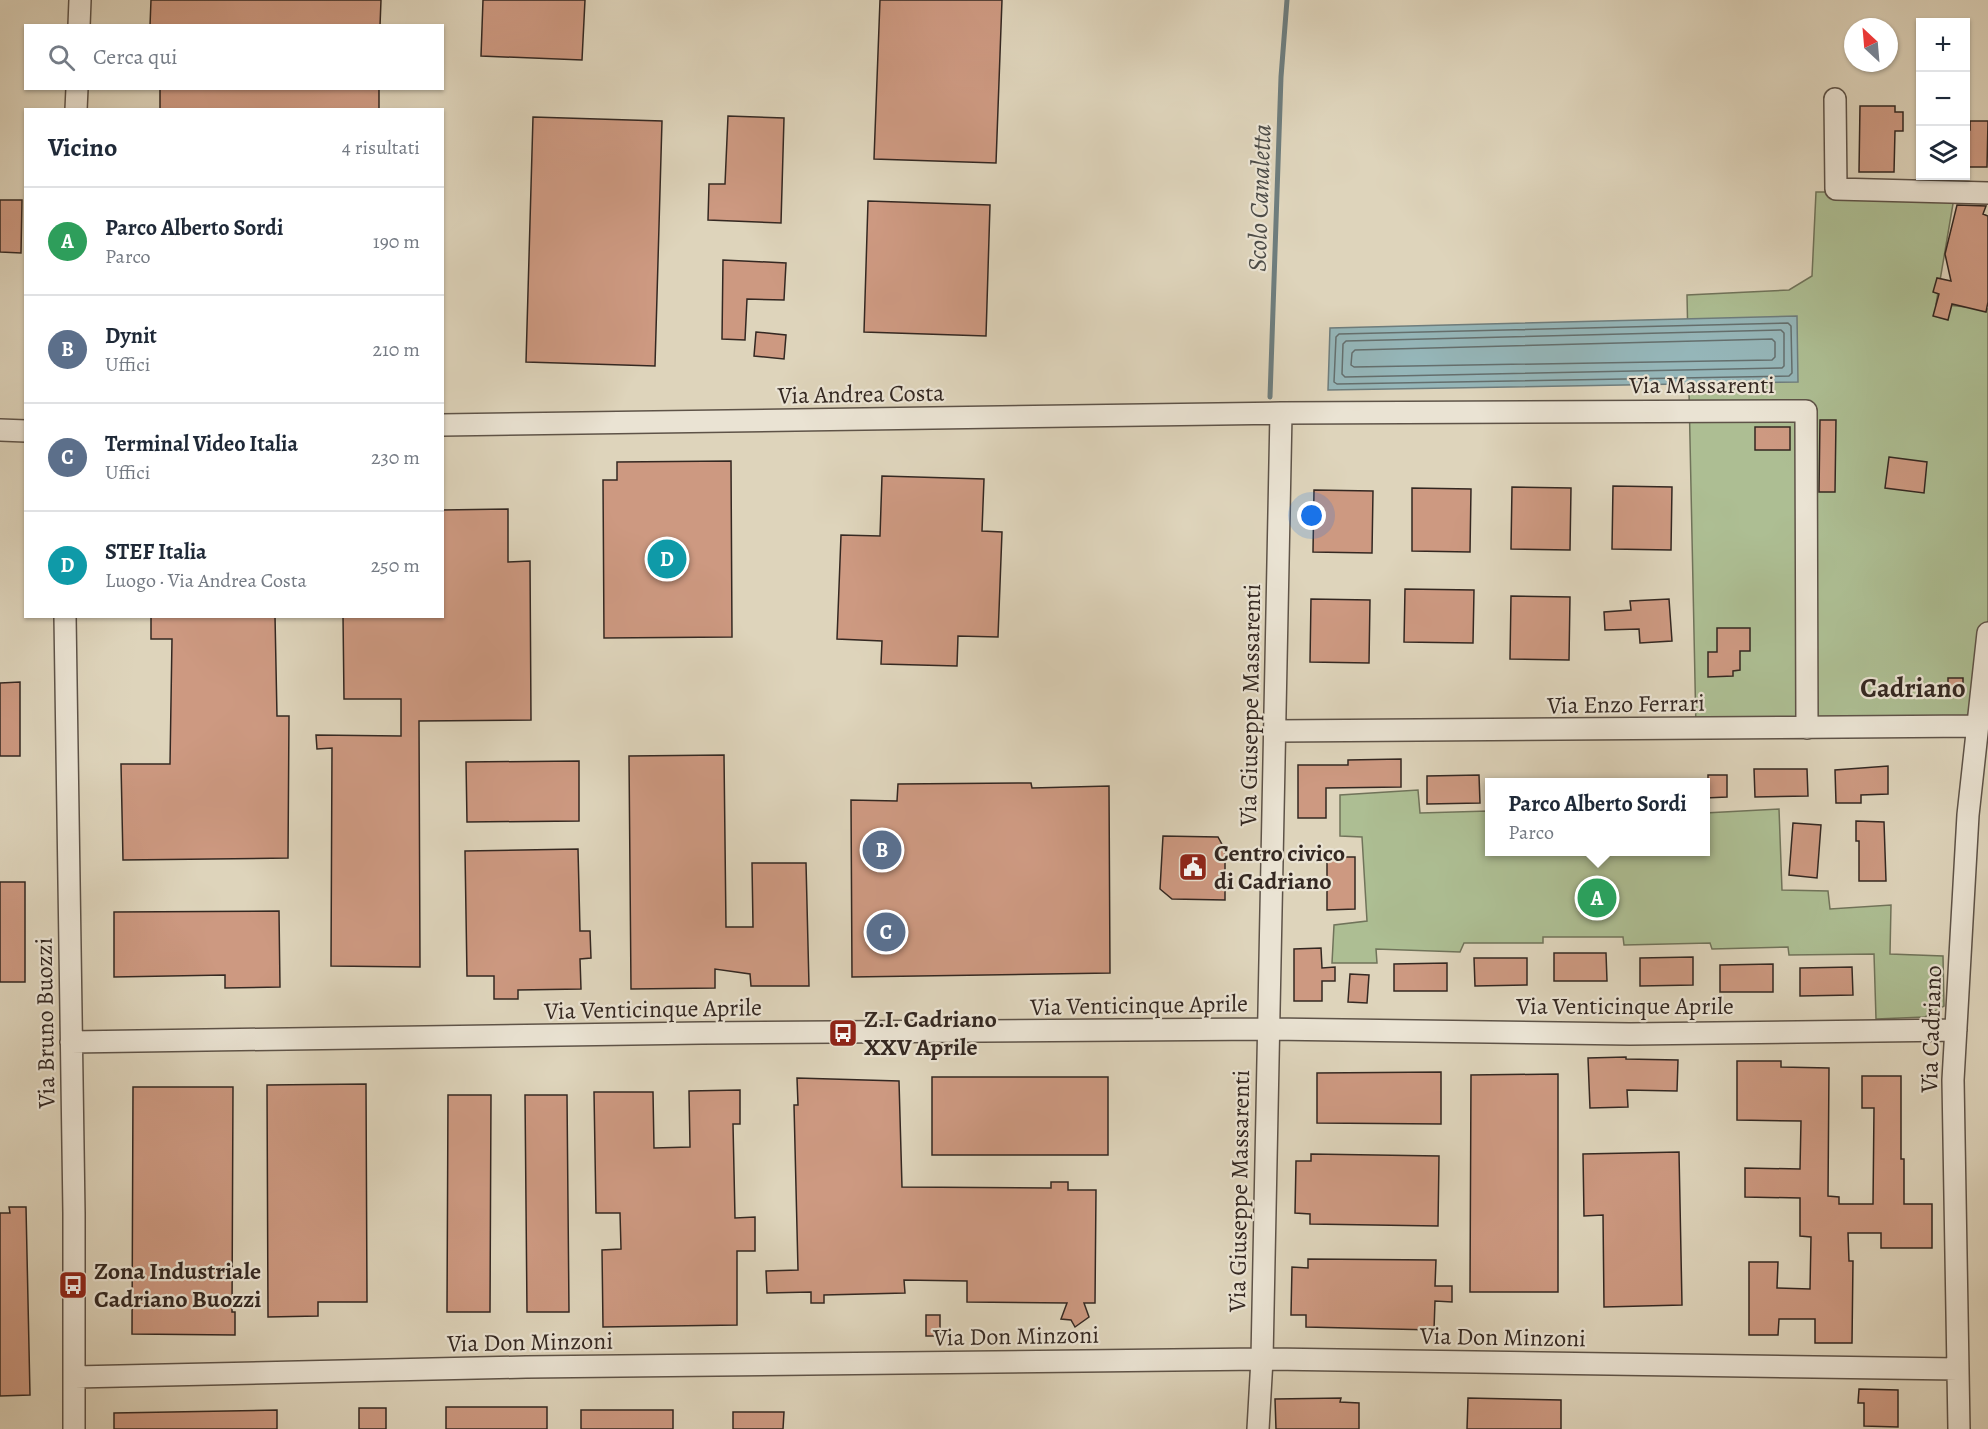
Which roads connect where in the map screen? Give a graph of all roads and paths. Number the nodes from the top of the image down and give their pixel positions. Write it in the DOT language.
graph roads {
  1 [pos="80,0"];
  2 [pos="79,24"];
  3 [pos="77,90"];
  4 [pos="1835,99"];
  5 [pos="76,108"];
  6 [pos="1988,193"];
  7 [pos="1281,413"];
  8 [pos="444,425"];
  9 [pos="0,430"];
  10 [pos="24,430"];
  11 [pos="65,618"];
  12 [pos="1988,633"];
  13 [pos="1807,728"];
  14 [pos="1275,731"];
  15 [pos="1980,734"];
  16 [pos="1267,1029"];
  17 [pos="1956,1030"];
  18 [pos="70,1042"];
  19 [pos="1262,1359"];
  20 [pos="1958,1369"];
  21 [pos="75,1377"];
  22 [pos="74,1429"];
  23 [pos="1258,1429"];
  24 [pos="1959,1429"];
  1 -- 2 [label="street"];
  3 -- 5 [label="street"];
  4 -- 6 [label="street"];
  7 -- 8 [label="street, Via Andrea Costa"];
  7 -- 13 [label="street, Via Massarenti"];
  7 -- 14 [label="street, Via Giuseppe Massarenti"];
  9 -- 10 [label="street"];
  11 -- 18 [label="street, Via Bruno Buozzi"];
  12 -- 15 [label="street, Via Cadriano"];
  13 -- 14 [label="street, Via Enzo Ferrari"];
  13 -- 15 [label="street, Via Enzo Ferrari"];
  14 -- 16 [label="street, Via Giuseppe Massarenti"];
  15 -- 17 [label="street, Via Cadriano"];
  16 -- 17 [label="street, Via Venticinque Aprile"];
  16 -- 18 [label="street, Via Venticinque Aprile"];
  16 -- 19 [label="street, Via Giuseppe Massarenti"];
  17 -- 20 [label="street, Via Cadriano"];
  18 -- 21 [label="street, Via Bruno Buozzi"];
  19 -- 20 [label="street, Via Don Minzoni"];
  19 -- 21 [label="street, Via Don Minzoni"];
  19 -- 23 [label="street, Via Giuseppe Massarenti"];
  20 -- 24 [label="street, Via Cadriano"];
  21 -- 22 [label="street, Via Bruno Buozzi"];
}
